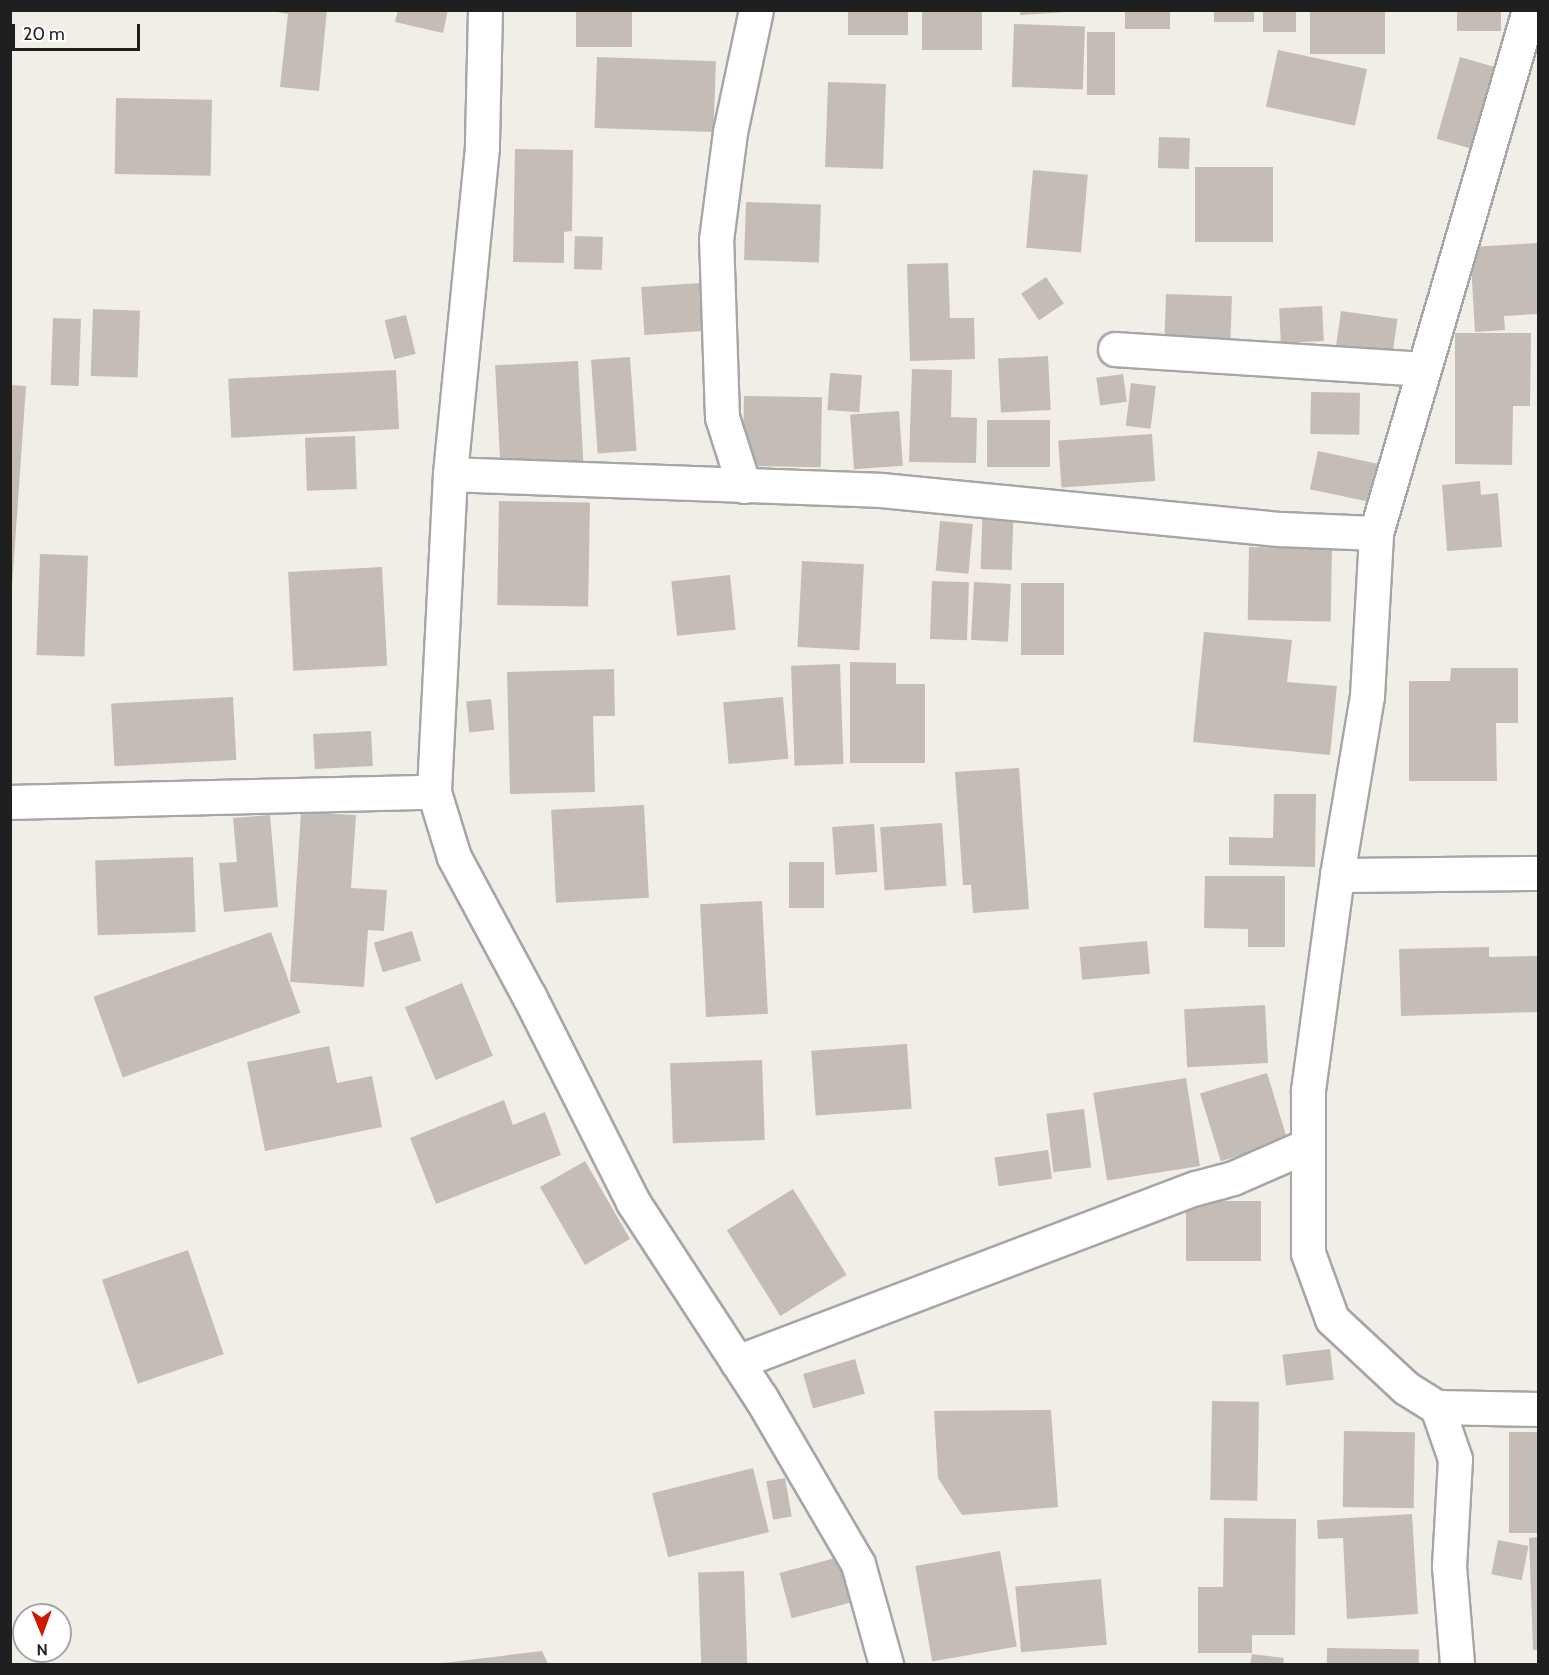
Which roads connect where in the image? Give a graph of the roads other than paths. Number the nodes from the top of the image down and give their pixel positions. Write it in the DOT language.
graph roads {
  1 [pos="485,10"];
  2 [pos="756,10"];
  3 [pos="1529,10"];
  4 [pos="1115,349"];
  5 [pos="1423,369"];
  6 [pos="450,474"];
  7 [pos="744,486"];
  8 [pos="1376,533"];
  9 [pos="434,792"];
  10 [pos="10,802"];
  11 [pos="1539,873"];
  12 [pos="1337,875"];
  13 [pos="1308,1145"];
  14 [pos="737,1362"];
  15 [pos="1437,1407"];
  16 [pos="1539,1408"];
  17 [pos="886,1665"];
  18 [pos="1457,1665"];
  1 -- 6 [label="street"];
  2 -- 7 [label="street"];
  3 -- 5 [label="street"];
  4 -- 5 [label="street"];
  5 -- 8 [label="street"];
  6 -- 7 [label="street"];
  6 -- 9 [label="street"];
  7 -- 8 [label="street"];
  8 -- 12 [label="street"];
  9 -- 10 [label="street"];
  9 -- 14 [label="street"];
  11 -- 12 [label="street"];
  12 -- 13 [label="street"];
  13 -- 14 [label="street"];
  13 -- 15 [label="street"];
  14 -- 17 [label="street"];
  15 -- 16 [label="street"];
  15 -- 18 [label="street"];
}
